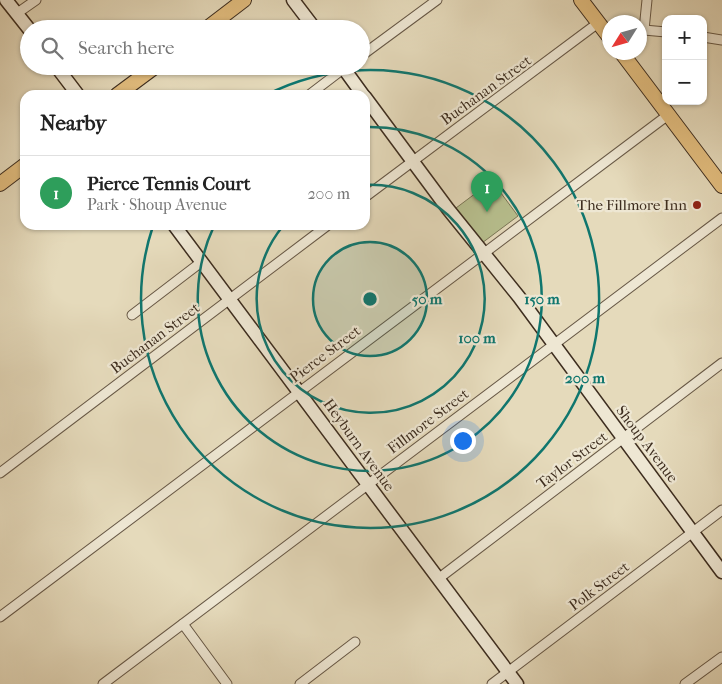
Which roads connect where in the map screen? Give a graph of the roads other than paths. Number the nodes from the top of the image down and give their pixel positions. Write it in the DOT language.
graph roads {
  1 [pos="6,0"];
  2 [pos="36,0"];
  3 [pos="244,0"];
  4 [pos="293,0"];
  5 [pos="437,0"];
  6 [pos="581,0"];
  7 [pos="647,0"];
  8 [pos="16,14"];
  9 [pos="645,15"];
  10 [pos="21,20"];
  11 [pos="218,20"];
  12 [pos="307,20"];
  13 [pos="598,23"];
  14 [pos="602,28"];
  15 [pos="647,31"];
  16 [pos="662,32"];
  17 [pos="707,38"];
  18 [pos="722,40"];
  19 [pos="370,49"];
  20 [pos="627,60"];
  21 [pos="63,75"];
  22 [pos="144,75"];
  23 [pos="334,75"];
  24 [pos="350,75"];
  25 [pos="74,90"];
  26 [pos="125,90"];
  27 [pos="315,90"];
  28 [pos="360,90"];
  29 [pos="370,104"];
  30 [pos="668,115"];
  31 [pos="412,161"];
  32 [pos="20,169"];
  33 [pos="0,184"];
  34 [pos="722,186"];
  35 [pos="370,193"];
  36 [pos="722,218"];
  37 [pos="177,230"];
  38 [pos="321,230"];
  39 [pos="483,253"];
  40 [pos="200,263"];
  41 [pos="228,300"];
  42 [pos="132,315"];
  43 [pos="553,344"];
  44 [pos="722,363"];
  45 [pos="299,391"];
  46 [pos="622,439"];
  47 [pos="0,473"];
  48 [pos="368,484"];
  49 [pos="722,510"];
  50 [pos="693,532"];
  51 [pos="722,572"];
  52 [pos="438,579"];
  53 [pos="0,617"];
  54 [pos="183,624"];
  55 [pos="355,642"];
  56 [pos="722,657"];
  57 [pos="508,672"];
  58 [pos="103,684"];
  59 [pos="227,684"];
  60 [pos="300,684"];
  61 [pos="492,684"];
  62 [pos="517,684"];
  63 [pos="685,684"];
  1 -- 8 [label="street"];
  2 -- 8 [label="street"];
  3 -- 11 [label="main road"];
  4 -- 12 [label="street"];
  5 -- 19 [label="street"];
  6 -- 13 [label="main road"];
  7 -- 9 [label="street"];
  8 -- 10 [label="street"];
  13 -- 14 [label="main road"];
  13 -- 31 [label="street, Buchanan Street"];
  15 -- 16 [label="street"];
  17 -- 18 [label="street"];
  20 -- 30 [label="main road"];
  21 -- 25 [label="street"];
  22 -- 26 [label="main road"];
  23 -- 27 [label="street"];
  24 -- 28 [label="street, Shoup Avenue"];
  29 -- 31 [label="street, Shoup Avenue"];
  30 -- 34 [label="main road"];
  30 -- 39 [label="street, Pierce Street"];
  31 -- 35 [label="street, Buchanan Street"];
  31 -- 39 [label="street, Shoup Avenue"];
  32 -- 33 [label="main road"];
  36 -- 43 [label="street, Fillmore Street"];
  37 -- 40 [label="street, Heyburn Avenue"];
  38 -- 41 [label="street, Buchanan Street"];
  39 -- 43 [label="street, Shoup Avenue"];
  39 -- 45 [label="street, Pierce Street"];
  40 -- 41 [label="street, Heyburn Avenue"];
  40 -- 42 [label="street"];
  41 -- 45 [label="street, Heyburn Avenue"];
  41 -- 47 [label="street, Buchanan Street"];
  43 -- 46 [label="street, Shoup Avenue"];
  43 -- 48 [label="street, Fillmore Street"];
  44 -- 46 [label="street, Taylor Street"];
  45 -- 48 [label="street, Heyburn Avenue"];
  45 -- 53 [label="street, Pierce Street"];
  46 -- 50 [label="street, Shoup Avenue"];
  46 -- 52 [label="street, Taylor Street"];
  48 -- 52 [label="street, Heyburn Avenue"];
  48 -- 54 [label="street, Fillmore Street"];
  49 -- 50 [label="street, Polk Street"];
  50 -- 51 [label="street, Shoup Avenue"];
  50 -- 57 [label="street, Polk Street"];
  52 -- 57 [label="street, Heyburn Avenue"];
  54 -- 58 [label="street, Fillmore Street"];
  54 -- 59 [label="street"];
  55 -- 60 [label="street"];
  56 -- 63 [label="street"];
  57 -- 61 [label="street, Polk Street"];
  57 -- 62 [label="street, Heyburn Avenue"];
}
